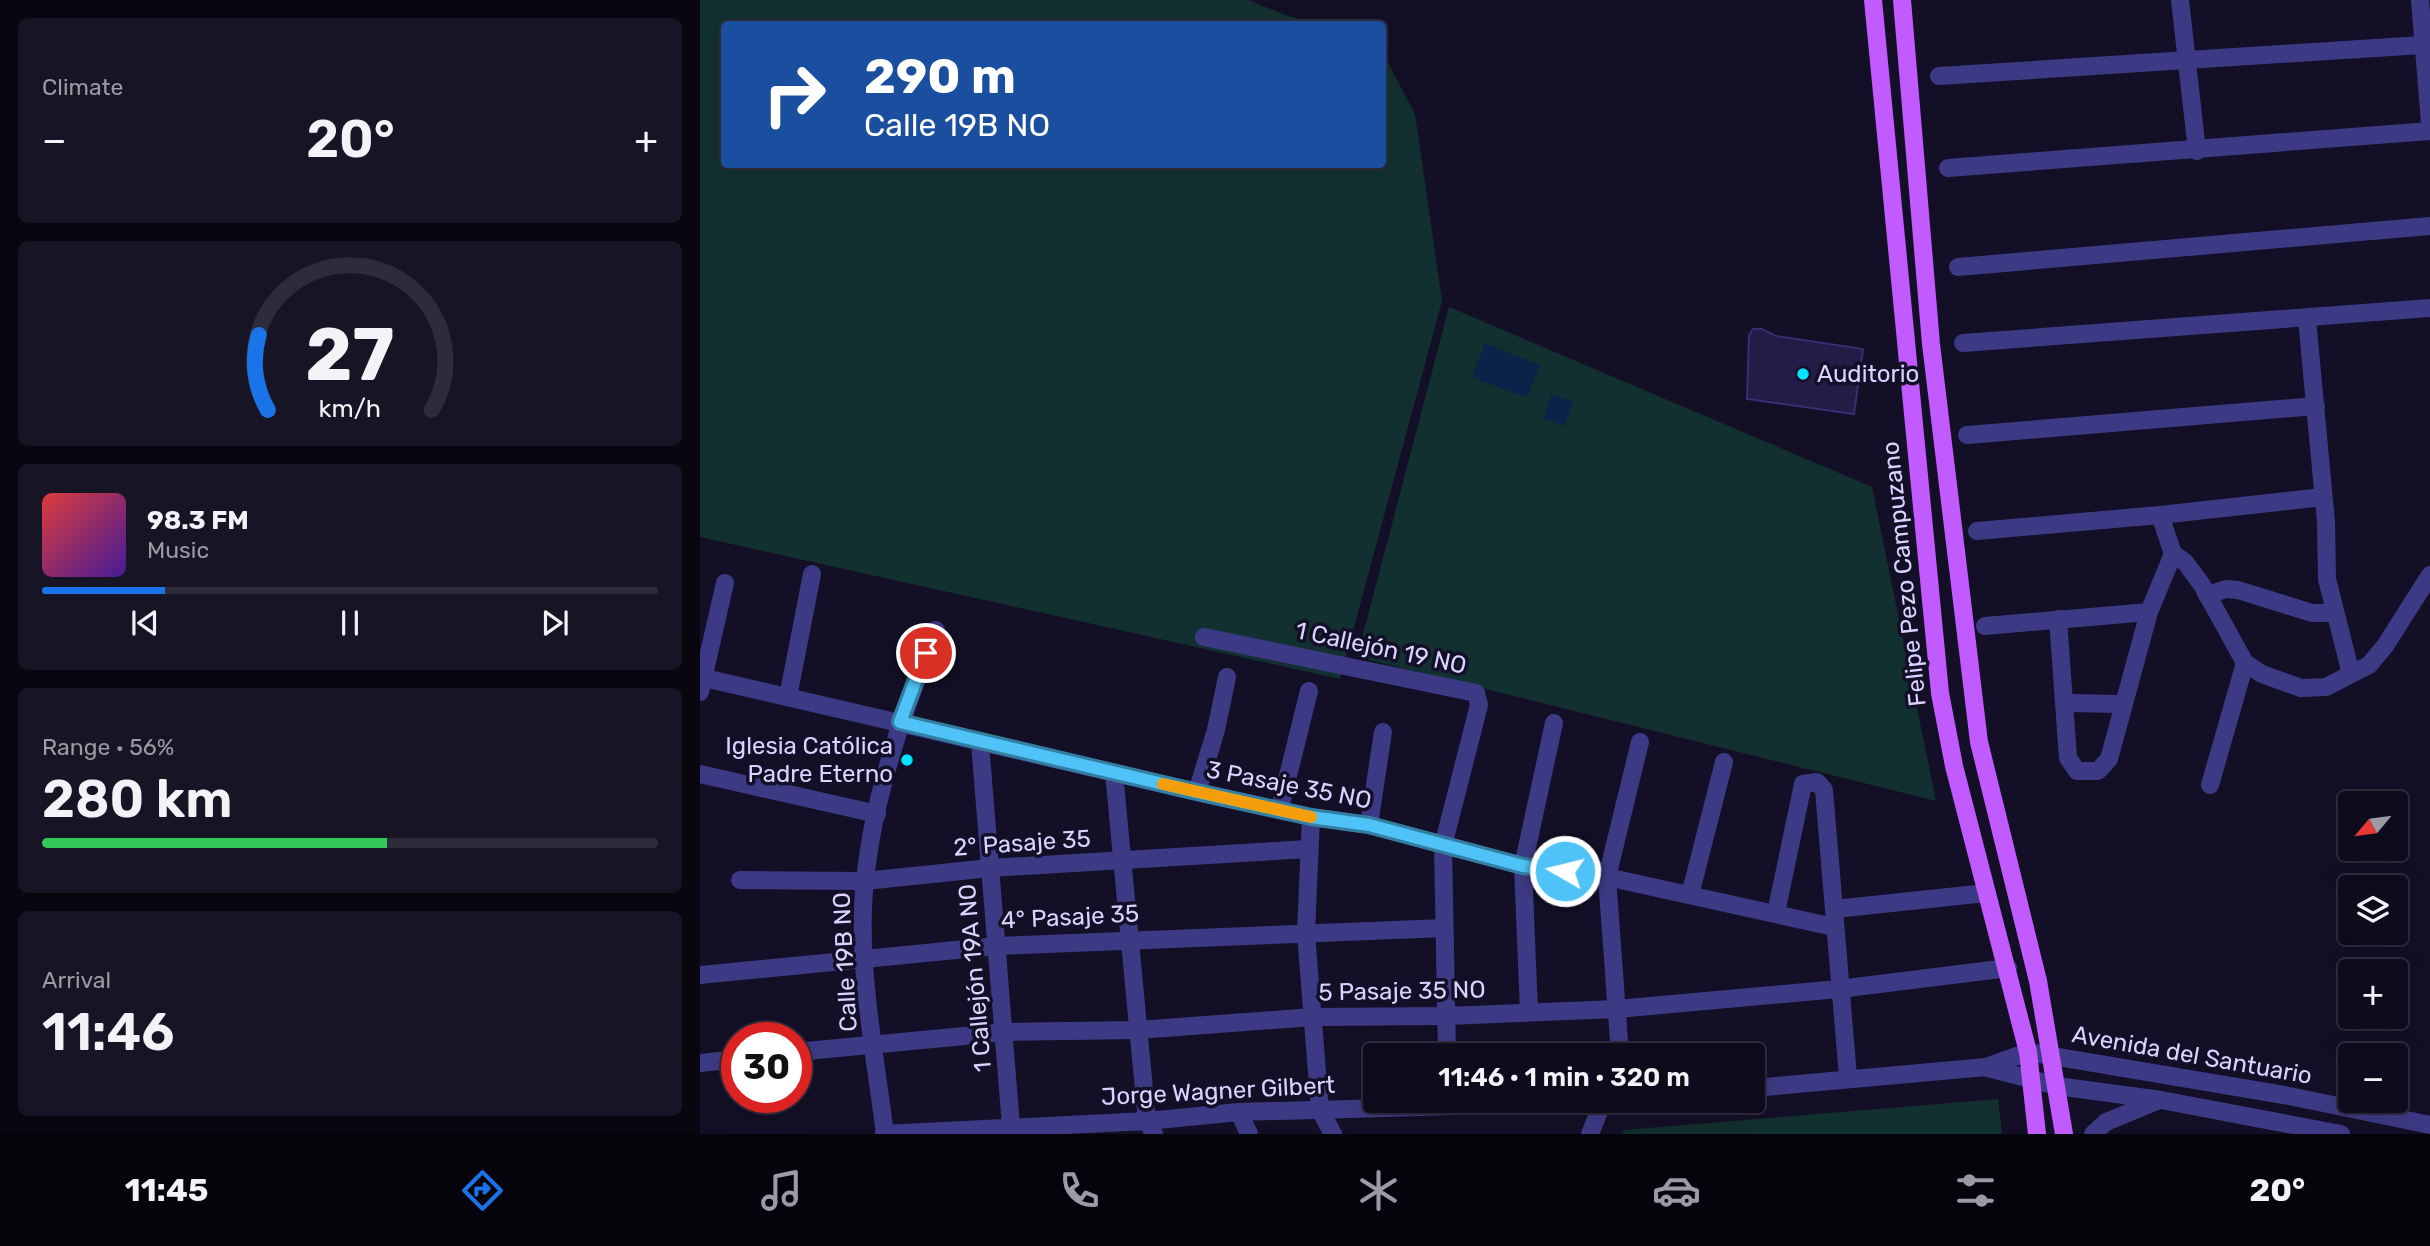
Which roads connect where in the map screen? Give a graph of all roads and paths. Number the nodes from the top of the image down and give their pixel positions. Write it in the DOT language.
graph roads {
  1 [pos="1873,0"];
  2 [pos="1902,0"];
  3 [pos="2180,0"];
  4 [pos="2420,0"];
  5 [pos="2422,45"];
  6 [pos="2187,59"];
  7 [pos="1938,76"];
  8 [pos="2430,123"];
  9 [pos="2430,131"];
  10 [pos="2197,151"];
  11 [pos="1948,168"];
  12 [pos="2430,226"];
  13 [pos="1958,267"];
  14 [pos="2430,308"];
  15 [pos="2307,319"];
  16 [pos="1963,343"];
  17 [pos="2316,406"];
  18 [pos="1967,435"];
  19 [pos="2323,497"];
  20 [pos="2160,515"];
  21 [pos="1977,531"];
  22 [pos="2172,554"];
  23 [pos="812,575"];
  24 [pos="2430,575"];
  25 [pos="725,583"];
  26 [pos="2207,595"];
  27 [pos="2149,612"];
  28 [pos="2335,613"];
  29 [pos="2058,619"];
  30 [pos="1985,626"];
  31 [pos="936,629"];
  32 [pos="1204,637"];
  33 [pos="2245,663"];
  34 [pos="2351,674"];
  35 [pos="1227,677"];
  36 [pos="701,682"];
  37 [pos="1309,691"];
  38 [pos="788,697"];
  39 [pos="2066,703"];
  40 [pos="2123,704"];
  41 [pos="900,722"];
  42 [pos="1555,723"];
  43 [pos="1383,732"];
  44 [pos="1640,742"];
  45 [pos="980,743"];
  46 [pos="1724,762"];
  47 [pos="1114,773"];
  48 [pos="700,774"];
  49 [pos="2210,785"];
  50 [pos="1197,792"];
  51 [pos="1280,808"];
  52 [pos="877,814"];
  53 [pos="1311,817"];
  54 [pos="1369,825"];
  55 [pos="1443,846"];
  56 [pos="1308,849"];
  57 [pos="1123,862"];
  58 [pos="1523,866"];
  59 [pos="990,868"];
  60 [pos="1607,877"];
  61 [pos="740,880"];
  62 [pos="865,881"];
  63 [pos="1986,892"];
  64 [pos="1690,895"];
  65 [pos="1776,912"];
  66 [pos="1834,918"];
  67 [pos="1444,928"];
  68 [pos="1306,933"];
  69 [pos="1130,938"];
  70 [pos="997,946"];
  71 [pos="865,959"];
  72 [pos="2008,968"];
  73 [pos="700,975"];
  74 [pos="1839,989"];
  75 [pos="1617,1009"];
  76 [pos="1529,1012"];
  77 [pos="1447,1016"];
  78 [pos="1312,1017"];
  79 [pos="1138,1030"];
  80 [pos="1006,1032"];
  81 [pos="874,1043"];
  82 [pos="1447,1043"];
  83 [pos="1619,1043"];
  84 [pos="812,1050"];
  85 [pos="2028,1052"];
  86 [pos="2051,1055"];
  87 [pos="721,1061"];
  88 [pos="700,1063"];
  89 [pos="1986,1068"];
  90 [pos="1848,1077"];
  91 [pos="2032,1077"];
  92 [pos="2057,1086"];
  93 [pos="1765,1087"];
  94 [pos="2161,1100"];
  95 [pos="1363,1108"];
  96 [pos="1320,1110"];
  97 [pos="1239,1112"];
  98 [pos="1598,1113"];
  99 [pos="1147,1125"];
  100 [pos="2430,1125"];
  101 [pos="1011,1126"];
  102 [pos="885,1134"];
  103 [pos="1107,1134"];
  104 [pos="1249,1134"];
  105 [pos="1333,1134"];
  106 [pos="1590,1134"];
  107 [pos="2037,1134"];
  108 [pos="2064,1134"];
  109 [pos="2093,1134"];
  110 [pos="2342,1134"];
  1 -- 63 [label="main road, Felipe Pezo Campuzano"];
  2 -- 86 [label="main road"];
  3 -- 6 [label="street"];
  4 -- 5 [label="street"];
  5 -- 6 [label="street"];
  5 -- 8 [label="street"];
  6 -- 7 [label="street"];
  6 -- 10 [label="street"];
  9 -- 10 [label="street"];
  10 -- 11 [label="street"];
  12 -- 13 [label="street"];
  14 -- 15 [label="street"];
  15 -- 16 [label="street"];
  15 -- 17 [label="street"];
  17 -- 18 [label="street"];
  17 -- 19 [label="street"];
  19 -- 20 [label="street"];
  19 -- 28 [label="street"];
  20 -- 21 [label="street"];
  20 -- 22 [label="street"];
  22 -- 26 [label="street"];
  22 -- 27 [label="street"];
  23 -- 38 [label="street"];
  24 -- 34 [label="street"];
  25 -- 36 [label="street"];
  26 -- 28 [label="street"];
  26 -- 33 [label="street"];
  27 -- 29 [label="street"];
  27 -- 40 [label="street"];
  28 -- 34 [label="street"];
  29 -- 30 [label="street"];
  29 -- 39 [label="street"];
  31 -- 41 [label="street, Calle 19B NO"];
  32 -- 55 [label="street, 1 Callejón 19 NO"];
  33 -- 34 [label="street"];
  33 -- 49 [label="street"];
  35 -- 50 [label="street"];
  36 -- 38 [label="street, 3 Pasaje 35 NO"];
  37 -- 51 [label="street"];
  38 -- 41 [label="street, 3 Pasaje 35 NO"];
  39 -- 40 [label="street"];
  39 -- 40 [label="street"];
  41 -- 45 [label="street, 3 Pasaje 35 NO"];
  41 -- 52 [label="street, Calle 19B NO"];
  42 -- 58 [label="street"];
  43 -- 54 [label="street"];
  44 -- 60 [label="street"];
  45 -- 47 [label="street, 3 Pasaje 35 NO"];
  45 -- 59 [label="street, 1 Callejón 19A NO"];
  46 -- 64 [label="street"];
  47 -- 50 [label="street, 3 Pasaje 35 NO"];
  47 -- 57 [label="street"];
  48 -- 52 [label="street"];
  50 -- 51 [label="street, 3 Pasaje 35 NO"];
  51 -- 53 [label="street, 3 Pasaje 35 NO"];
  52 -- 62 [label="street, Calle 19B NO"];
  53 -- 54 [label="street, 3 Pasaje 35 NO"];
  53 -- 56 [label="street"];
  54 -- 55 [label="street, 3 Pasaje 35 NO"];
  55 -- 58 [label="street, 3 Pasaje 35 NO"];
  55 -- 67 [label="street, 1 Callejón 19 NO"];
  56 -- 57 [label="street, 2° Pasaje 35"];
  56 -- 68 [label="street"];
  57 -- 59 [label="street, 2° Pasaje 35"];
  57 -- 69 [label="street"];
  58 -- 60 [label="street, 3 Pasaje 35 NO"];
  58 -- 76 [label="street"];
  59 -- 62 [label="street, 2° Pasaje 35"];
  59 -- 70 [label="street, 1 Callejón 19A NO"];
  60 -- 64 [label="street, 3 Pasaje 35 NO"];
  60 -- 75 [label="street"];
  61 -- 62 [label="street, 2° Pasaje 35"];
  62 -- 71 [label="street, Calle 19B NO"];
  63 -- 66 [label="street"];
  63 -- 72 [label="main road, Felipe Pezo Campuzano"];
  64 -- 65 [label="street, 3 Pasaje 35 NO"];
  65 -- 66 [label="street, 3 Pasaje 35 NO"];
  65 -- 66 [label="street"];
  66 -- 74 [label="street"];
  67 -- 68 [label="street, 4° Pasaje 35"];
  67 -- 77 [label="street, 1 Callejón 19 NO"];
  68 -- 69 [label="street, 4° Pasaje 35"];
  68 -- 78 [label="street"];
  69 -- 70 [label="street, 4° Pasaje 35"];
  69 -- 79 [label="street"];
  70 -- 71 [label="street, 4° Pasaje 35"];
  70 -- 80 [label="street, 1 Callejón 19A NO"];
  71 -- 73 [label="street, 4° Pasaje 35"];
  71 -- 81 [label="street, Calle 19B NO"];
  72 -- 74 [label="street, 5 Pasaje 35 NO"];
  72 -- 85 [label="main road, Felipe Pezo Campuzano"];
  74 -- 75 [label="street, 5 Pasaje 35 NO"];
  74 -- 90 [label="street"];
  75 -- 76 [label="street, 5 Pasaje 35 NO"];
  75 -- 83 [label="street"];
  76 -- 77 [label="street, 5 Pasaje 35 NO"];
  77 -- 78 [label="street, 5 Pasaje 35 NO"];
  77 -- 82 [label="street, 1 Callejón 19 NO"];
  78 -- 79 [label="street, 5 Pasaje 35 NO"];
  78 -- 96 [label="street"];
  79 -- 80 [label="street, 5 Pasaje 35 NO"];
  79 -- 99 [label="street"];
  80 -- 81 [label="street, 5 Pasaje 35 NO"];
  80 -- 101 [label="street, 1 Callejón 19A NO"];
  81 -- 84 [label="street, 5 Pasaje 35 NO"];
  81 -- 102 [label="street, Calle 19B NO"];
  85 -- 86 [label="street, Avenida del Santuario"];
  85 -- 89 [label="street"];
  85 -- 91 [label="main road, Felipe Pezo Campuzano"];
  86 -- 92 [label="main road"];
  86 -- 100 [label="street, Avenida del Santuario"];
  87 -- 88 [label="street"];
  89 -- 90 [label="street"];
  89 -- 91 [label="street, Avenida del Santuario"];
  90 -- 93 [label="street"];
  91 -- 92 [label="street, Avenida del Santuario"];
  91 -- 107 [label="main road, Felipe Pezo Campuzano"];
  92 -- 94 [label="street, Avenida del Santuario"];
  92 -- 108 [label="main road"];
  94 -- 109 [label="street"];
  94 -- 110 [label="street, Avenida del Santuario"];
  95 -- 96 [label="street, Jorge Wagner Gilbert"];
  96 -- 97 [label="street, Jorge Wagner Gilbert"];
  96 -- 105 [label="street"];
  97 -- 99 [label="street, Jorge Wagner Gilbert"];
  97 -- 104 [label="street"];
  98 -- 106 [label="street"];
  99 -- 101 [label="street, Jorge Wagner Gilbert"];
  99 -- 103 [label="street"];
  101 -- 102 [label="street, Jorge Wagner Gilbert"];
}
